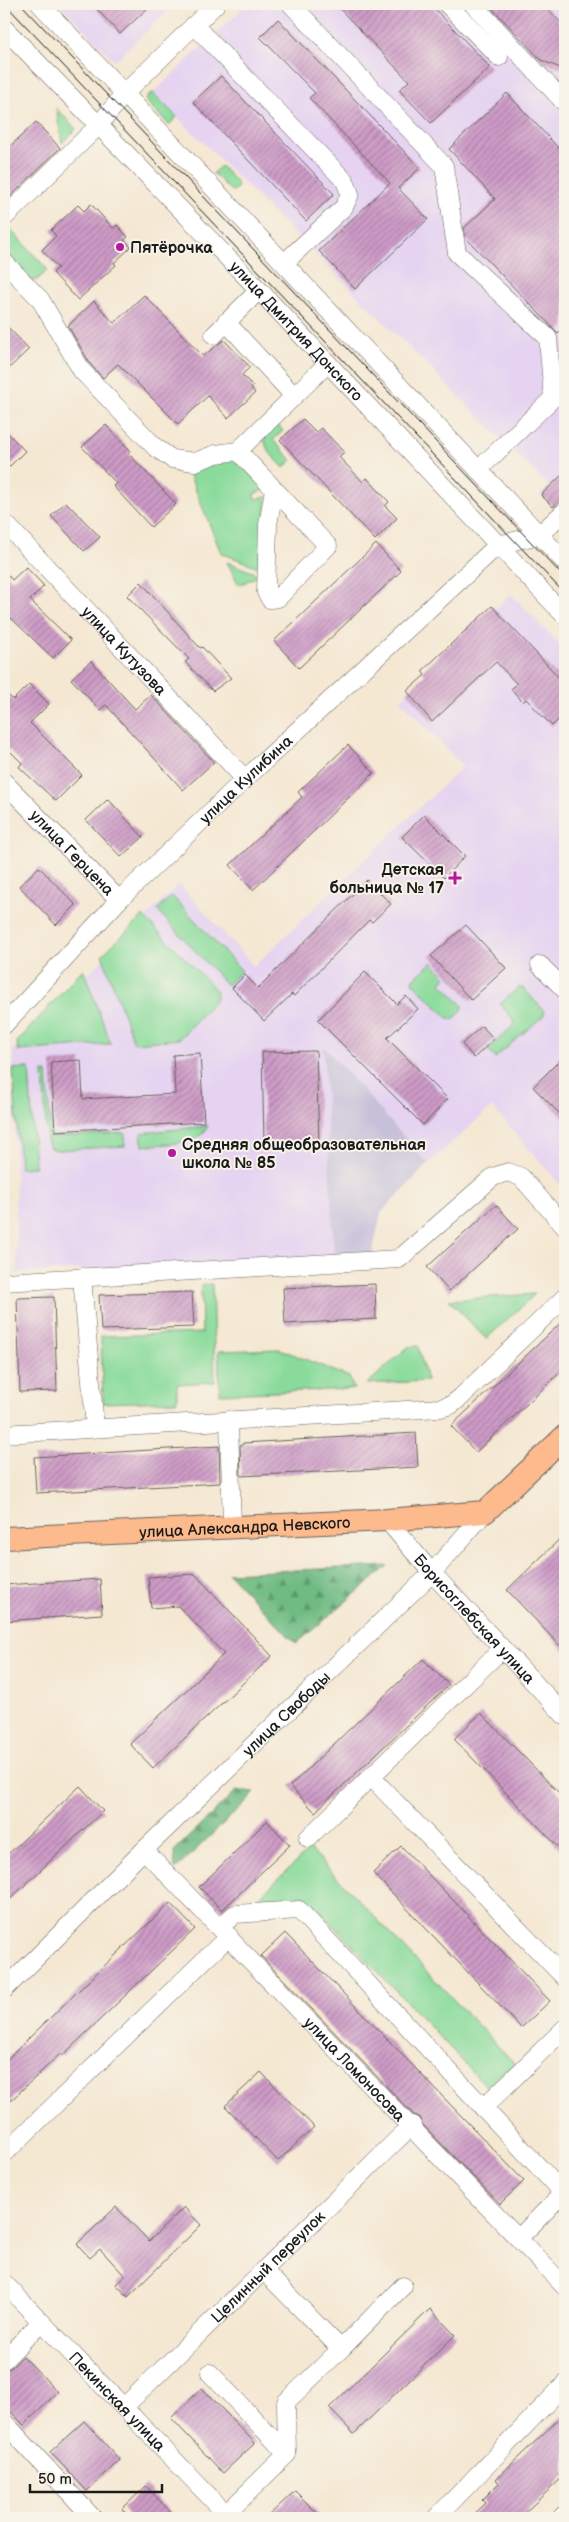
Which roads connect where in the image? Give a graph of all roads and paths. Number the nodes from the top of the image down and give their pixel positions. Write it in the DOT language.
graph roads {
  1 [pos="40,4"];
  2 [pos="216,4"];
  3 [pos="291,4"];
  4 [pos="447,4"];
  5 [pos="473,4"];
  6 [pos="194,25"];
  7 [pos="4,28"];
  8 [pos="499,57"];
  9 [pos="543,80"];
  10 [pos="565,91"];
  11 [pos="124,94"];
  12 [pos="565,103"];
  13 [pos="98,126"];
  14 [pos="4,218"];
  15 [pos="4,262"];
  16 [pos="284,263"];
  17 [pos="258,290"];
  18 [pos="328,363"];
  19 [pos="294,396"];
  20 [pos="238,451"];
  21 [pos="478,470"];
  22 [pos="274,489"];
  23 [pos="565,510"];
  24 [pos="4,522"];
  25 [pos="539,534"];
  26 [pos="498,545"];
  27 [pos="565,562"];
  28 [pos="565,616"];
  29 [pos="245,779"];
  30 [pos="4,782"];
  31 [pos="118,900"];
  32 [pos="540,965"];
  33 [pos="565,990"];
  34 [pos="4,1024"];
  35 [pos="565,1227"];
  36 [pos="82,1277"];
  37 [pos="4,1282"];
  38 [pos="565,1297"];
  39 [pos="229,1420"];
  40 [pos="95,1428"];
  41 [pos="4,1434"];
  42 [pos="565,1436"];
  43 [pos="485,1512"];
  44 [pos="387,1520"];
  45 [pos="232,1527"];
  46 [pos="4,1538"];
  47 [pos="432,1573"];
  48 [pos="502,1649"];
  49 [pos="565,1716"];
  50 [pos="372,1778"];
  51 [pos="308,1838"];
  52 [pos="144,1850"];
  53 [pos="225,1932"];
  54 [pos="565,1978"];
  55 [pos="4,1990"];
  56 [pos="565,2028"];
  57 [pos="483,2108"];
  58 [pos="412,2125"];
  59 [pos="4,2154"];
  60 [pos="564,2192"];
  61 [pos="519,2238"];
  62 [pos="263,2270"];
  63 [pos="4,2284"];
  64 [pos="403,2286"];
  65 [pos="565,2287"];
  66 [pos="42,2322"];
  67 [pos="341,2349"];
  68 [pos="4,2360"];
  69 [pos="210,2373"];
  70 [pos="565,2384"];
  71 [pos="124,2406"];
  72 [pos="4,2422"];
  73 [pos="287,2454"];
  74 [pos="565,2514"];
  75 [pos="226,2517"];
  76 [pos="93,2518"];
  77 [pos="436,2518"];
  78 [pos="561,2518"];
  1 -- 11 [label="street"];
  2 -- 6 [label="street"];
  3 -- 21 [label="street"];
  4 -- 8 [label="street"];
  5 -- 9 [label="street"];
  6 -- 11 [label="street"];
  6 -- 16 [label="street"];
  7 -- 13 [label="street, улица Дмитрия Донского"];
  9 -- 10 [label="street"];
  9 -- 12 [label="street"];
  11 -- 13 [label="street"];
  11 -- 16 [label="street"];
  13 -- 14 [label="street"];
  13 -- 17 [label="street, улица Дмитрия Донского"];
  15 -- 20 [label="street"];
  16 -- 21 [label="street"];
  17 -- 18 [label="street, улица Дмитрия Донского"];
  17 -- 19 [label="street"];
  18 -- 19 [label="street"];
  18 -- 26 [label="street, улица Дмитрия Донского"];
  19 -- 20 [label="street"];
  20 -- 22 [label="street"];
  21 -- 25 [label="street"];
  22 -- 22 [label="street"];
  23 -- 25 [label="street"];
  24 -- 29 [label="street, улица Кутузова"];
  25 -- 26 [label="street"];
  25 -- 27 [label="street"];
  26 -- 28 [label="street, улица Дмитрия Донского"];
  26 -- 29 [label="street, улица Кулибина"];
  29 -- 31 [label="street, улица Кулибина"];
  30 -- 31 [label="street, улица Герцена"];
  31 -- 34 [label="street, улица Кулибина"];
  32 -- 33 [label="street"];
  35 -- 36 [label="street"];
  36 -- 37 [label="street"];
  36 -- 40 [label="street"];
  38 -- 39 [label="street"];
  39 -- 40 [label="street"];
  39 -- 45 [label="street"];
  40 -- 41 [label="street"];
  42 -- 43 [label="main road, улица Свободы"];
  43 -- 44 [label="main road, улица Александра Невского"];
  43 -- 47 [label="street, улица Свободы"];
  44 -- 45 [label="main road, улица Александра Невского"];
  44 -- 47 [label="street, Борисоглебская улица"];
  45 -- 46 [label="main road, улица Александра Невского"];
  47 -- 48 [label="street, Борисоглебская улица"];
  47 -- 52 [label="street, улица Свободы"];
  48 -- 49 [label="street, Борисоглебская улица"];
  48 -- 50 [label="street"];
  50 -- 51 [label="street"];
  50 -- 54 [label="street"];
  52 -- 53 [label="street, улица Ломоносова"];
  52 -- 55 [label="street, улица Свободы"];
  53 -- 57 [label="street"];
  53 -- 58 [label="street, улица Ломоносова"];
  53 -- 59 [label="street"];
  56 -- 57 [label="street"];
  57 -- 60 [label="street"];
  58 -- 61 [label="street, улица Ломоносова"];
  58 -- 62 [label="street, Целинный переулок"];
  60 -- 61 [label="street"];
  61 -- 65 [label="street, улица Ломоносова"];
  62 -- 67 [label="street"];
  62 -- 71 [label="street, Целинный переулок"];
  63 -- 66 [label="street, Пекинская улица"];
  64 -- 67 [label="street"];
  66 -- 68 [label="street"];
  66 -- 71 [label="street, Пекинская улица"];
  67 -- 73 [label="street"];
  69 -- 73 [label="street"];
  70 -- 77 [label="street"];
  71 -- 75 [label="street, Пекинская улица"];
  72 -- 76 [label="street"];
  73 -- 75 [label="street"];
  74 -- 78 [label="street"];
}
